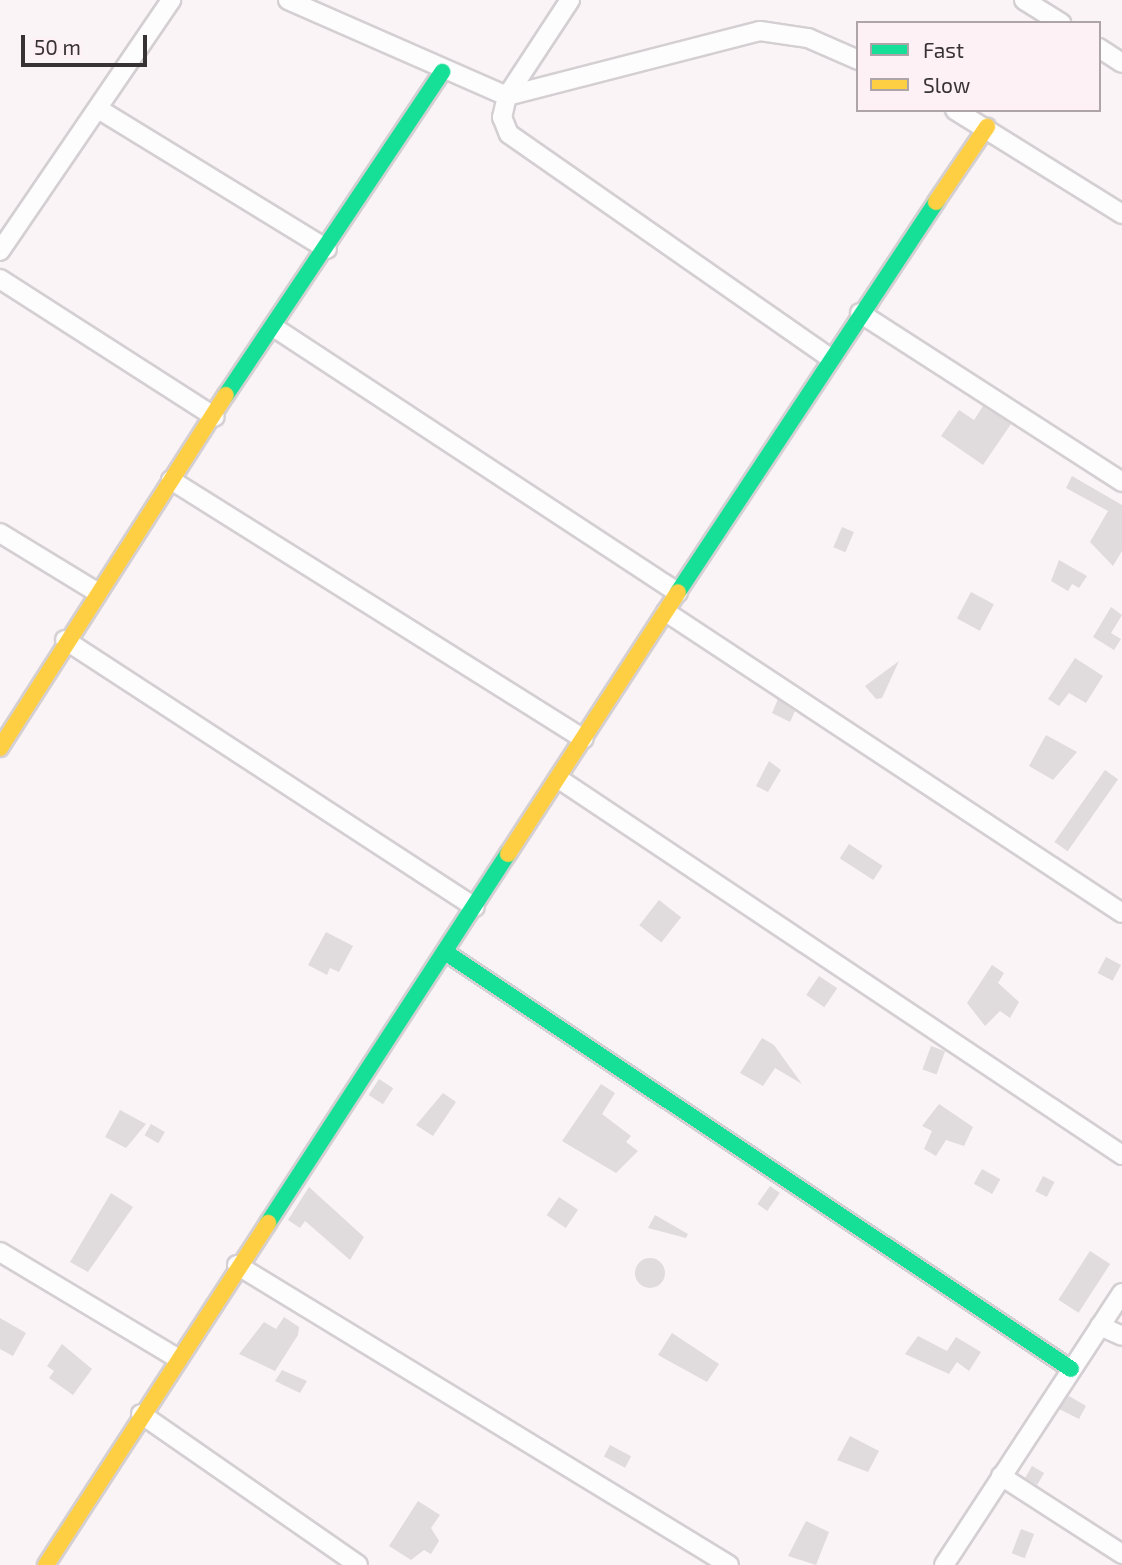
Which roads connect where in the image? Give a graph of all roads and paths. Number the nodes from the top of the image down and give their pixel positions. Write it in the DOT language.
graph roads {
  1 [pos="171,0"];
  2 [pos="288,0"];
  3 [pos="570,0"];
  4 [pos="1024,0"];
  5 [pos="1058,21"];
  6 [pos="1101,49"];
  7 [pos="856,60"];
  8 [pos="1122,63"];
  9 [pos="442,72"];
  10 [pos="507,96"];
  11 [pos="100,110"];
  12 [pos="959,112"];
  13 [pos="987,127"];
  14 [pos="1122,214"];
  15 [pos="327,248"];
  16 [pos="0,251"];
  17 [pos="0,279"];
  18 [pos="860,313"];
  19 [pos="275,328"];
  20 [pos="830,358"];
  21 [pos="215,417"];
  22 [pos="171,480"];
  23 [pos="1122,482"];
  24 [pos="0,533"];
  25 [pos="95,591"];
  26 [pos="678,593"];
  27 [pos="666,612"];
  28 [pos="65,640"];
  29 [pos="584,739"];
  30 [pos="0,748"];
  31 [pos="559,779"];
  32 [pos="475,907"];
  33 [pos="1122,913"];
  34 [pos="445,952"];
  35 [pos="1122,1155"];
  36 [pos="0,1252"];
  37 [pos="237,1265"];
  38 [pos="1122,1293"];
  39 [pos="1100,1326"];
  40 [pos="1122,1336"];
  41 [pos="177,1358"];
  42 [pos="1071,1369"];
  43 [pos="141,1415"];
  44 [pos="1001,1476"];
  45 [pos="1122,1555"];
  46 [pos="46,1565"];
  47 [pos="358,1565"];
  48 [pos="729,1565"];
  49 [pos="944,1565"];
  1 -- 11 [label="street"];
  2 -- 9 [label="street"];
  3 -- 10 [label="street"];
  4 -- 5 [label="street"];
  6 -- 8 [label="street"];
  7 -- 10 [label="street"];
  9 -- 10 [label="street"];
  9 -- 15 [label="street"];
  10 -- 20 [label="street"];
  11 -- 15 [label="street"];
  11 -- 16 [label="street"];
  12 -- 13 [label="street"];
  13 -- 14 [label="street"];
  13 -- 18 [label="street"];
  15 -- 19 [label="street"];
  17 -- 21 [label="street"];
  18 -- 20 [label="street"];
  18 -- 23 [label="street"];
  19 -- 21 [label="street"];
  19 -- 26 [label="street"];
  20 -- 26 [label="street"];
  21 -- 22 [label="street"];
  22 -- 25 [label="street"];
  22 -- 29 [label="street"];
  24 -- 25 [label="street"];
  25 -- 28 [label="street"];
  26 -- 27 [label="street"];
  27 -- 29 [label="street"];
  27 -- 33 [label="street"];
  28 -- 30 [label="street"];
  28 -- 32 [label="street"];
  29 -- 31 [label="street"];
  31 -- 32 [label="street"];
  31 -- 35 [label="street"];
  32 -- 34 [label="street"];
  34 -- 37 [label="street"];
  34 -- 42 [label="street"];
  36 -- 41 [label="street"];
  37 -- 41 [label="street"];
  37 -- 48 [label="street"];
  38 -- 39 [label="street"];
  39 -- 40 [label="street"];
  39 -- 42 [label="street"];
  41 -- 43 [label="street"];
  42 -- 44 [label="street"];
  43 -- 46 [label="street"];
  43 -- 47 [label="street"];
  44 -- 45 [label="street"];
  44 -- 49 [label="street"];
}
